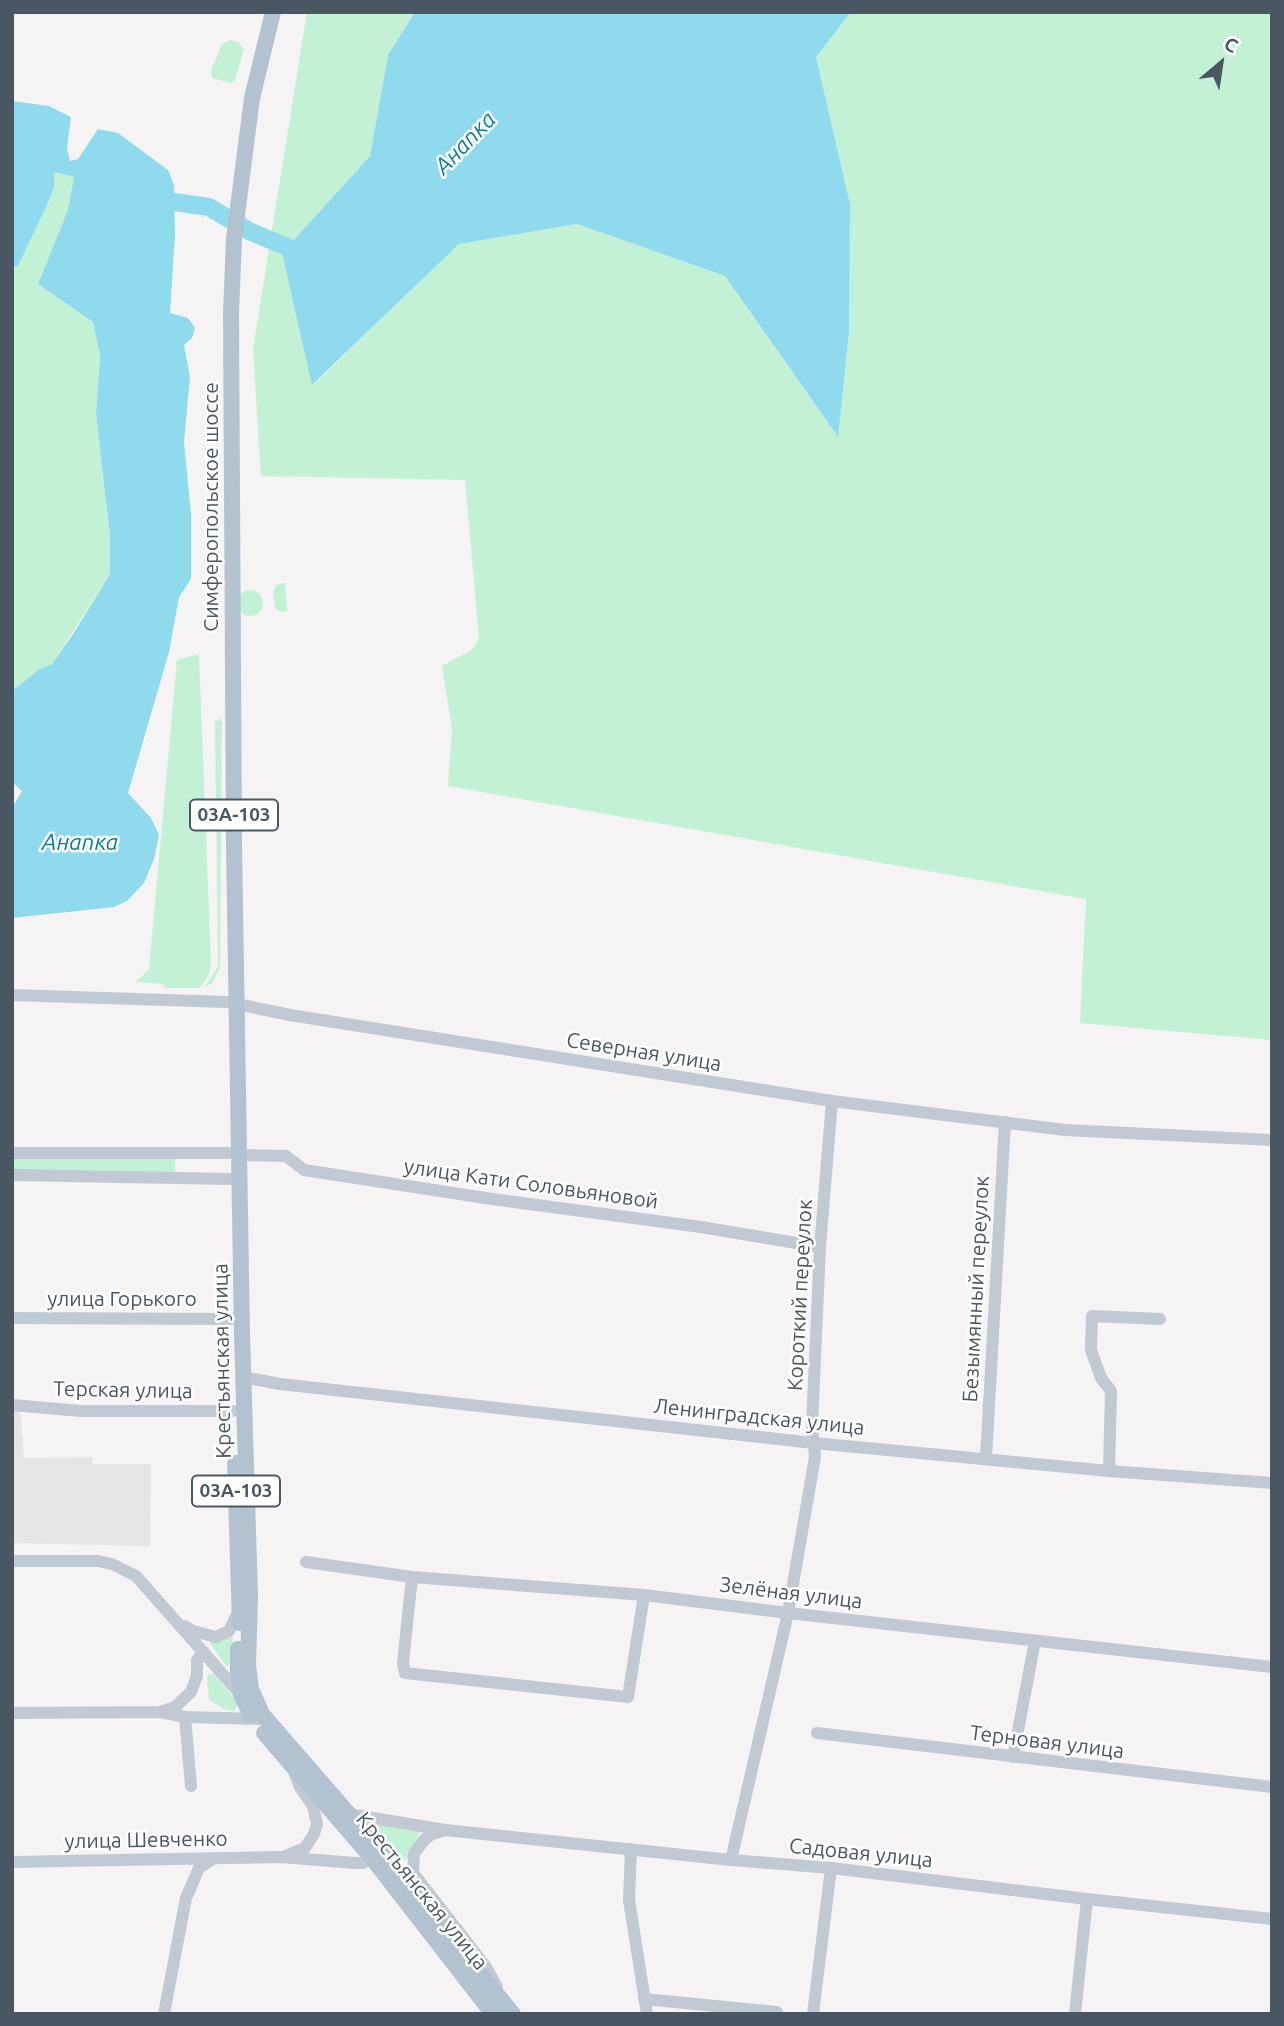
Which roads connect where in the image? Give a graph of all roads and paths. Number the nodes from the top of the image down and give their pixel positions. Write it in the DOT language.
graph roads {
  1 [pos="267,12"];
  2 [pos="273,12"];
  3 [pos="238,183"];
  4 [pos="12,995"];
  5 [pos="233,1003"];
  6 [pos="832,1101"];
  7 [pos="1005,1122"];
  8 [pos="1272,1140"];
  9 [pos="12,1153"];
  10 [pos="235,1154"];
  11 [pos="12,1175"];
  12 [pos="230,1179"];
  13 [pos="820,1247"];
  14 [pos="12,1318"];
  15 [pos="232,1319"];
  16 [pos="1160,1319"];
  17 [pos="243,1377"];
  18 [pos="12,1405"];
  19 [pos="233,1411"];
  20 [pos="814,1443"];
  21 [pos="986,1458"];
  22 [pos="1109,1471"];
  23 [pos="1272,1483"];
  24 [pos="12,1561"];
  25 [pos="306,1562"];
  26 [pos="412,1577"];
  27 [pos="644,1595"];
  28 [pos="239,1608"];
  29 [pos="788,1613"];
  30 [pos="179,1623"];
  31 [pos="1035,1641"];
  32 [pos="204,1652"];
  33 [pos="1272,1667"];
  34 [pos="241,1695"];
  35 [pos="160,1712"];
  36 [pos="12,1713"];
  37 [pos="185,1717"];
  38 [pos="261,1717"];
  39 [pos="817,1733"];
  40 [pos="1013,1758"];
  41 [pos="291,1765"];
  42 [pos="191,1786"];
  43 [pos="1272,1787"];
  44 [pos="349,1814"];
  45 [pos="445,1829"];
  46 [pos="631,1849"];
  47 [pos="376,1855"];
  48 [pos="281,1857"];
  49 [pos="213,1859"];
  50 [pos="730,1860"];
  51 [pos="12,1862"];
  52 [pos="831,1867"];
  53 [pos="1087,1899"];
  54 [pos="1272,1919"];
  55 [pos="644,1999"];
  56 [pos="505,2012"];
  57 [pos="777,2012"];
  58 [pos="164,2014"];
  59 [pos="647,2014"];
  60 [pos="813,2014"];
  61 [pos="1075,2014"];
  1 -- 3 [label="main road, Симферопольское шоссе / 03А-103"];
  2 -- 3 [label="main road, Симферопольское шоссе / 03А-103"];
  3 -- 5 [label="main road, Симферопольское шоссе / 03А-103"];
  4 -- 5 [label="street, Северная улица"];
  5 -- 6 [label="street, Северная улица"];
  5 -- 10 [label="main road, Крестьянская улица / 03А-103"];
  6 -- 7 [label="street, Северная улица"];
  6 -- 13 [label="street, Короткий переулок"];
  7 -- 8 [label="street, Северная улица"];
  7 -- 21 [label="street, Безымянный переулок"];
  9 -- 10 [label="street, улица Кати Соловьяновой"];
  10 -- 12 [label="main road, Крестьянская улица / 03А-103"];
  10 -- 13 [label="street, улица Кати Соловьяновой"];
  10 -- 17 [label="main road, Крестьянская улица / 03А-103"];
  11 -- 12 [label="street"];
  12 -- 15 [label="main road, Крестьянская улица / 03А-103"];
  13 -- 20 [label="street, Короткий переулок"];
  14 -- 15 [label="street, улица Горького"];
  15 -- 19 [label="main road, Крестьянская улица / 03А-103"];
  16 -- 22 [label="street"];
  17 -- 20 [label="street, Ленинградская улица"];
  17 -- 38 [label="main road, Крестьянская улица / 03А-103"];
  18 -- 19 [label="street, Терская улица"];
  19 -- 28 [label="main road, Крестьянская улица / 03А-103"];
  20 -- 21 [label="street, Ленинградская улица"];
  20 -- 29 [label="street, Короткий переулок"];
  21 -- 22 [label="street, Ленинградская улица"];
  22 -- 23 [label="street, Ленинградская улица"];
  24 -- 30 [label="street"];
  25 -- 26 [label="street, Зелёная улица"];
  26 -- 27 [label="street, Зелёная улица"];
  26 -- 27 [label="street"];
  27 -- 29 [label="street, Зелёная улица"];
  28 -- 30 [label="street"];
  28 -- 34 [label="main road, Крестьянская улица / 03А-103"];
  29 -- 31 [label="street, Зелёная улица"];
  29 -- 50 [label="street, Короткий переулок"];
  30 -- 32 [label="street"];
  31 -- 33 [label="street, Зелёная улица"];
  31 -- 40 [label="street"];
  32 -- 34 [label="street"];
  32 -- 35 [label="street"];
  34 -- 38 [label="main road, Крестьянская улица / 03А-103"];
  35 -- 36 [label="street"];
  35 -- 37 [label="street"];
  37 -- 38 [label="street"];
  37 -- 42 [label="street"];
  38 -- 41 [label="main road, Крестьянская улица / 03А-103"];
  38 -- 44 [label="main road, Крестьянская улица / 03А-103"];
  39 -- 40 [label="street, Терновая улица"];
  40 -- 43 [label="street, Терновая улица"];
  41 -- 47 [label="main road, Крестьянская улица / 03А-103"];
  41 -- 48 [label="street, улица Шевченко"];
  44 -- 45 [label="street, Садовая улица"];
  44 -- 47 [label="main road, Крестьянская улица / 03А-103"];
  45 -- 46 [label="street, Садовая улица"];
  45 -- 56 [label="street"];
  46 -- 50 [label="street, Садовая улица"];
  46 -- 55 [label="street"];
  47 -- 48 [label="street, улица Шевченко"];
  47 -- 56 [label="main road, Крестьянская улица / 03А-103"];
  48 -- 49 [label="street, улица Шевченко"];
  49 -- 51 [label="street, улица Шевченко"];
  49 -- 58 [label="street"];
  50 -- 52 [label="street, Садовая улица"];
  52 -- 53 [label="street, Садовая улица"];
  52 -- 60 [label="street"];
  53 -- 54 [label="street, Садовая улица"];
  53 -- 61 [label="street"];
  55 -- 57 [label="street"];
  55 -- 59 [label="street"];
}
